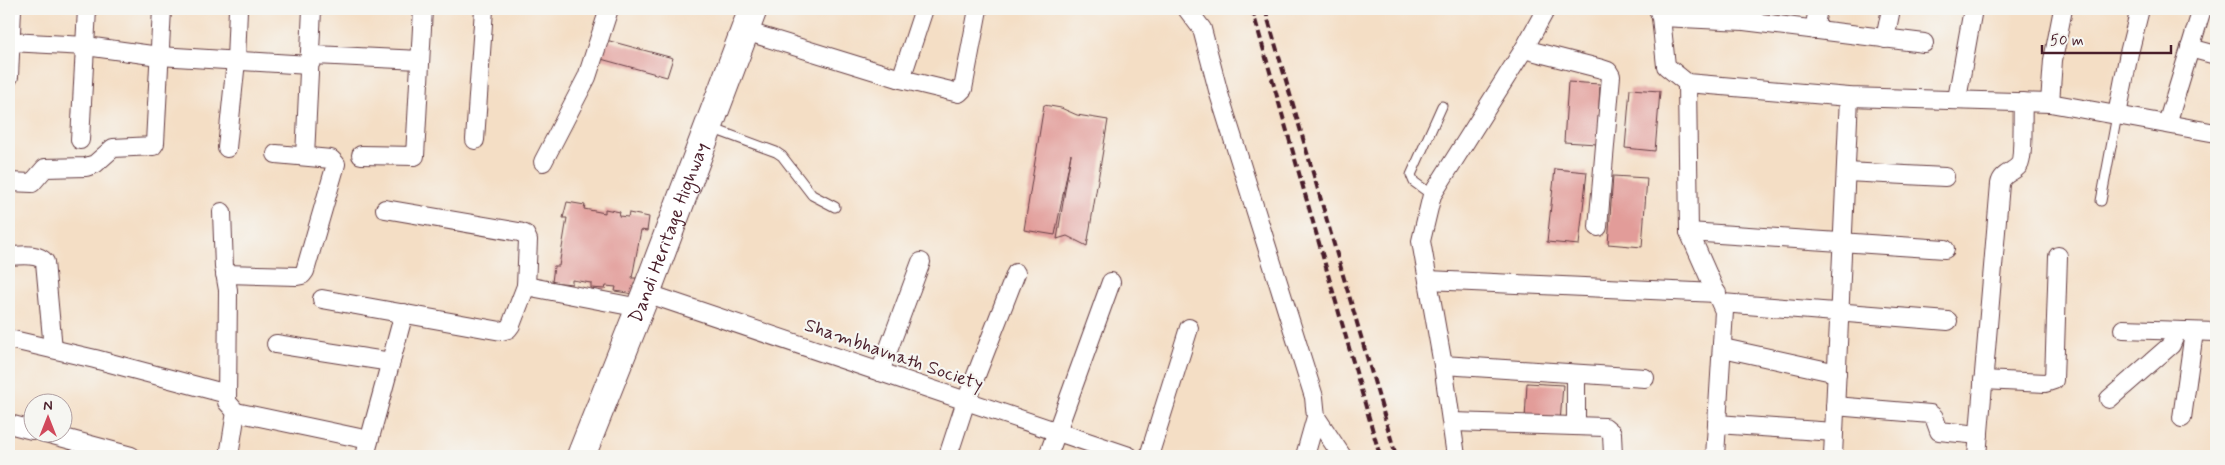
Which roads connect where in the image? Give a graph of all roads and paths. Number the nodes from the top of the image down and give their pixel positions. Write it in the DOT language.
graph roads {
  1 [pos="12,9"];
  2 [pos="87,9"];
  3 [pos="162,9"];
  4 [pos="238,9"];
  5 [pos="312,9"];
  6 [pos="423,9"];
  7 [pos="484,9"];
  8 [pos="608,9"];
  9 [pos="924,9"];
  10 [pos="978,9"];
  11 [pos="1188,9"];
  12 [pos="1546,9"];
  13 [pos="1818,9"];
  14 [pos="1890,9"];
  15 [pos="1973,9"];
  16 [pos="2063,9"];
  17 [pos="2140,9"];
  18 [pos="2202,9"];
  19 [pos="1660,13"];
  20 [pos="1745,15"];
  21 [pos="749,20"];
  22 [pos="1814,30"];
  23 [pos="10,34"];
  24 [pos="1885,39"];
  25 [pos="1924,43"];
  26 [pos="86,46"];
  27 [pos="2190,48"];
  28 [pos="1524,49"];
  29 [pos="2216,55"];
  30 [pos="159,56"];
  31 [pos="420,60"];
  32 [pos="236,61"];
  33 [pos="309,65"];
  34 [pos="9,76"];
  35 [pos="901,79"];
  36 [pos="1687,83"];
  37 [pos="1848,97"];
  38 [pos="1957,99"];
  39 [pos="2023,102"];
  40 [pos="2050,103"];
  41 [pos="1442,106"];
  42 [pos="2117,115"];
  43 [pos="2167,124"];
  44 [pos="708,127"];
  45 [pos="2216,133"];
  46 [pos="80,140"];
  47 [pos="475,140"];
  48 [pos="228,148"];
  49 [pos="276,154"];
  50 [pos="361,155"];
  51 [pos="305,156"];
  52 [pos="543,162"];
  53 [pos="1846,172"];
  54 [pos="1945,177"];
  55 [pos="9,182"];
  56 [pos="1432,195"];
  57 [pos="2101,201"];
  58 [pos="835,207"];
  59 [pos="385,209"];
  60 [pos="222,212"];
  61 [pos="1598,227"];
  62 [pos="1689,232"];
  63 [pos="1844,241"];
  64 [pos="1945,249"];
  65 [pos="9,256"];
  66 [pos="2058,256"];
  67 [pos="921,262"];
  68 [pos="1016,273"];
  69 [pos="225,274"];
  70 [pos="1428,280"];
  71 [pos="1111,282"];
  72 [pos="526,286"];
  73 [pos="1720,298"];
  74 [pos="322,299"];
  75 [pos="643,301"];
  76 [pos="404,313"];
  77 [pos="1840,313"];
  78 [pos="1948,320"];
  79 [pos="1189,328"];
  80 [pos="2123,329"];
  81 [pos="2186,331"];
  82 [pos="2216,332"];
  83 [pos="9,339"];
  84 [pos="276,344"];
  85 [pos="1723,348"];
  86 [pos="53,349"];
  87 [pos="391,362"];
  88 [pos="1443,364"];
  89 [pos="880,372"];
  90 [pos="1837,372"];
  91 [pos="1576,374"];
  92 [pos="1646,378"];
  93 [pos="1983,380"];
  94 [pos="227,394"];
  95 [pos="2109,398"];
  96 [pos="966,401"];
  97 [pos="1835,406"];
  98 [pos="236,412"];
  99 [pos="1316,417"];
  100 [pos="2182,418"];
  101 [pos="1452,422"];
  102 [pos="9,424"];
  103 [pos="1717,424"];
  104 [pos="1576,426"];
  105 [pos="22,427"];
  106 [pos="1056,431"];
  107 [pos="1834,432"];
  108 [pos="1978,435"];
  109 [pos="63,442"];
  110 [pos="367,448"];
  111 [pos="78,449"];
  112 [pos="131,456"];
  113 [pos="229,456"];
  114 [pos="582,456"];
  115 [pos="948,456"];
  116 [pos="1048,456"];
  117 [pos="1129,456"];
  118 [pos="1149,456"];
  119 [pos="1305,456"];
  120 [pos="1342,456"];
  121 [pos="1456,456"];
  122 [pos="1613,456"];
  123 [pos="1715,456"];
  124 [pos="1833,456"];
  125 [pos="1977,456"];
  1 -- 23 [label="street"];
  2 -- 26 [label="street"];
  3 -- 30 [label="street"];
  4 -- 32 [label="street"];
  5 -- 33 [label="street"];
  6 -- 31 [label="street"];
  7 -- 47 [label="street"];
  8 -- 52 [label="street"];
  9 -- 35 [label="street"];
  10 -- 35 [label="street"];
  11 -- 99 [label="street"];
  12 -- 28 [label="street"];
  13 -- 22 [label="street"];
  14 -- 24 [label="street"];
  15 -- 38 [label="street"];
  16 -- 40 [label="street"];
  17 -- 42 [label="street"];
  18 -- 27 [label="street"];
  19 -- 20 [label="street"];
  19 -- 36 [label="street"];
  20 -- 22 [label="street"];
  21 -- 35 [label="street"];
  21 -- 44 [label="highway, Dandi Heritage Highway"];
  22 -- 24 [label="street"];
  23 -- 26 [label="street"];
  23 -- 34 [label="street"];
  24 -- 25 [label="street"];
  26 -- 30 [label="street"];
  26 -- 46 [label="street"];
  27 -- 29 [label="street"];
  27 -- 43 [label="street"];
  28 -- 56 [label="street"];
  28 -- 61 [label="street"];
  30 -- 32 [label="street"];
  30 -- 55 [label="street"];
  31 -- 33 [label="street"];
  31 -- 50 [label="street"];
  32 -- 33 [label="street"];
  32 -- 48 [label="street"];
  33 -- 51 [label="street"];
  36 -- 37 [label="street"];
  36 -- 62 [label="street"];
  37 -- 38 [label="street"];
  37 -- 53 [label="street"];
  38 -- 39 [label="street"];
  39 -- 40 [label="street"];
  39 -- 93 [label="street"];
  40 -- 42 [label="street"];
  41 -- 56 [label="lane"];
  42 -- 43 [label="street"];
  42 -- 57 [label="lane"];
  43 -- 45 [label="street"];
  44 -- 58 [label="lane"];
  44 -- 75 [label="highway, Dandi Heritage Highway"];
  49 -- 51 [label="street"];
  51 -- 69 [label="street"];
  53 -- 54 [label="street"];
  53 -- 63 [label="street"];
  56 -- 70 [label="street"];
  59 -- 72 [label="street"];
  60 -- 69 [label="street"];
  62 -- 63 [label="street"];
  62 -- 73 [label="street"];
  63 -- 64 [label="street"];
  63 -- 77 [label="street"];
  65 -- 86 [label="street"];
  66 -- 93 [label="street"];
  67 -- 89 [label="street"];
  68 -- 96 [label="street"];
  69 -- 94 [label="street"];
  70 -- 73 [label="street"];
  70 -- 88 [label="street"];
  71 -- 106 [label="street"];
  72 -- 75 [label="street, Shambhavnath Society"];
  72 -- 76 [label="street"];
  73 -- 77 [label="street"];
  73 -- 85 [label="street"];
  74 -- 76 [label="street"];
  75 -- 89 [label="street, Shambhavnath Society"];
  75 -- 114 [label="highway, Dandi Heritage Highway"];
  76 -- 87 [label="street"];
  77 -- 78 [label="street"];
  77 -- 90 [label="street"];
  79 -- 118 [label="street"];
  80 -- 81 [label="street"];
  81 -- 82 [label="street"];
  81 -- 95 [label="street"];
  81 -- 100 [label="street"];
  83 -- 86 [label="street"];
  84 -- 87 [label="street"];
  85 -- 90 [label="street"];
  85 -- 103 [label="street"];
  86 -- 94 [label="street"];
  87 -- 110 [label="street"];
  88 -- 91 [label="street"];
  88 -- 101 [label="street"];
  89 -- 96 [label="street, Shambhavnath Society"];
  90 -- 97 [label="street"];
  91 -- 92 [label="street"];
  91 -- 104 [label="street"];
  93 -- 108 [label="street"];
  94 -- 98 [label="street"];
  96 -- 106 [label="street, Shambhavnath Society"];
  96 -- 115 [label="street"];
  97 -- 107 [label="street"];
  97 -- 108 [label="street"];
  98 -- 110 [label="street"];
  98 -- 113 [label="street"];
  99 -- 119 [label="street"];
  99 -- 120 [label="street"];
  101 -- 104 [label="street"];
  101 -- 121 [label="street"];
  102 -- 105 [label="street"];
  103 -- 107 [label="street"];
  103 -- 123 [label="street"];
  104 -- 122 [label="street"];
  106 -- 116 [label="street"];
  106 -- 117 [label="street, Shambhavnath Society"];
  107 -- 124 [label="street"];
  108 -- 125 [label="street"];
  109 -- 111 [label="street"];
  111 -- 112 [label="street"];
}
